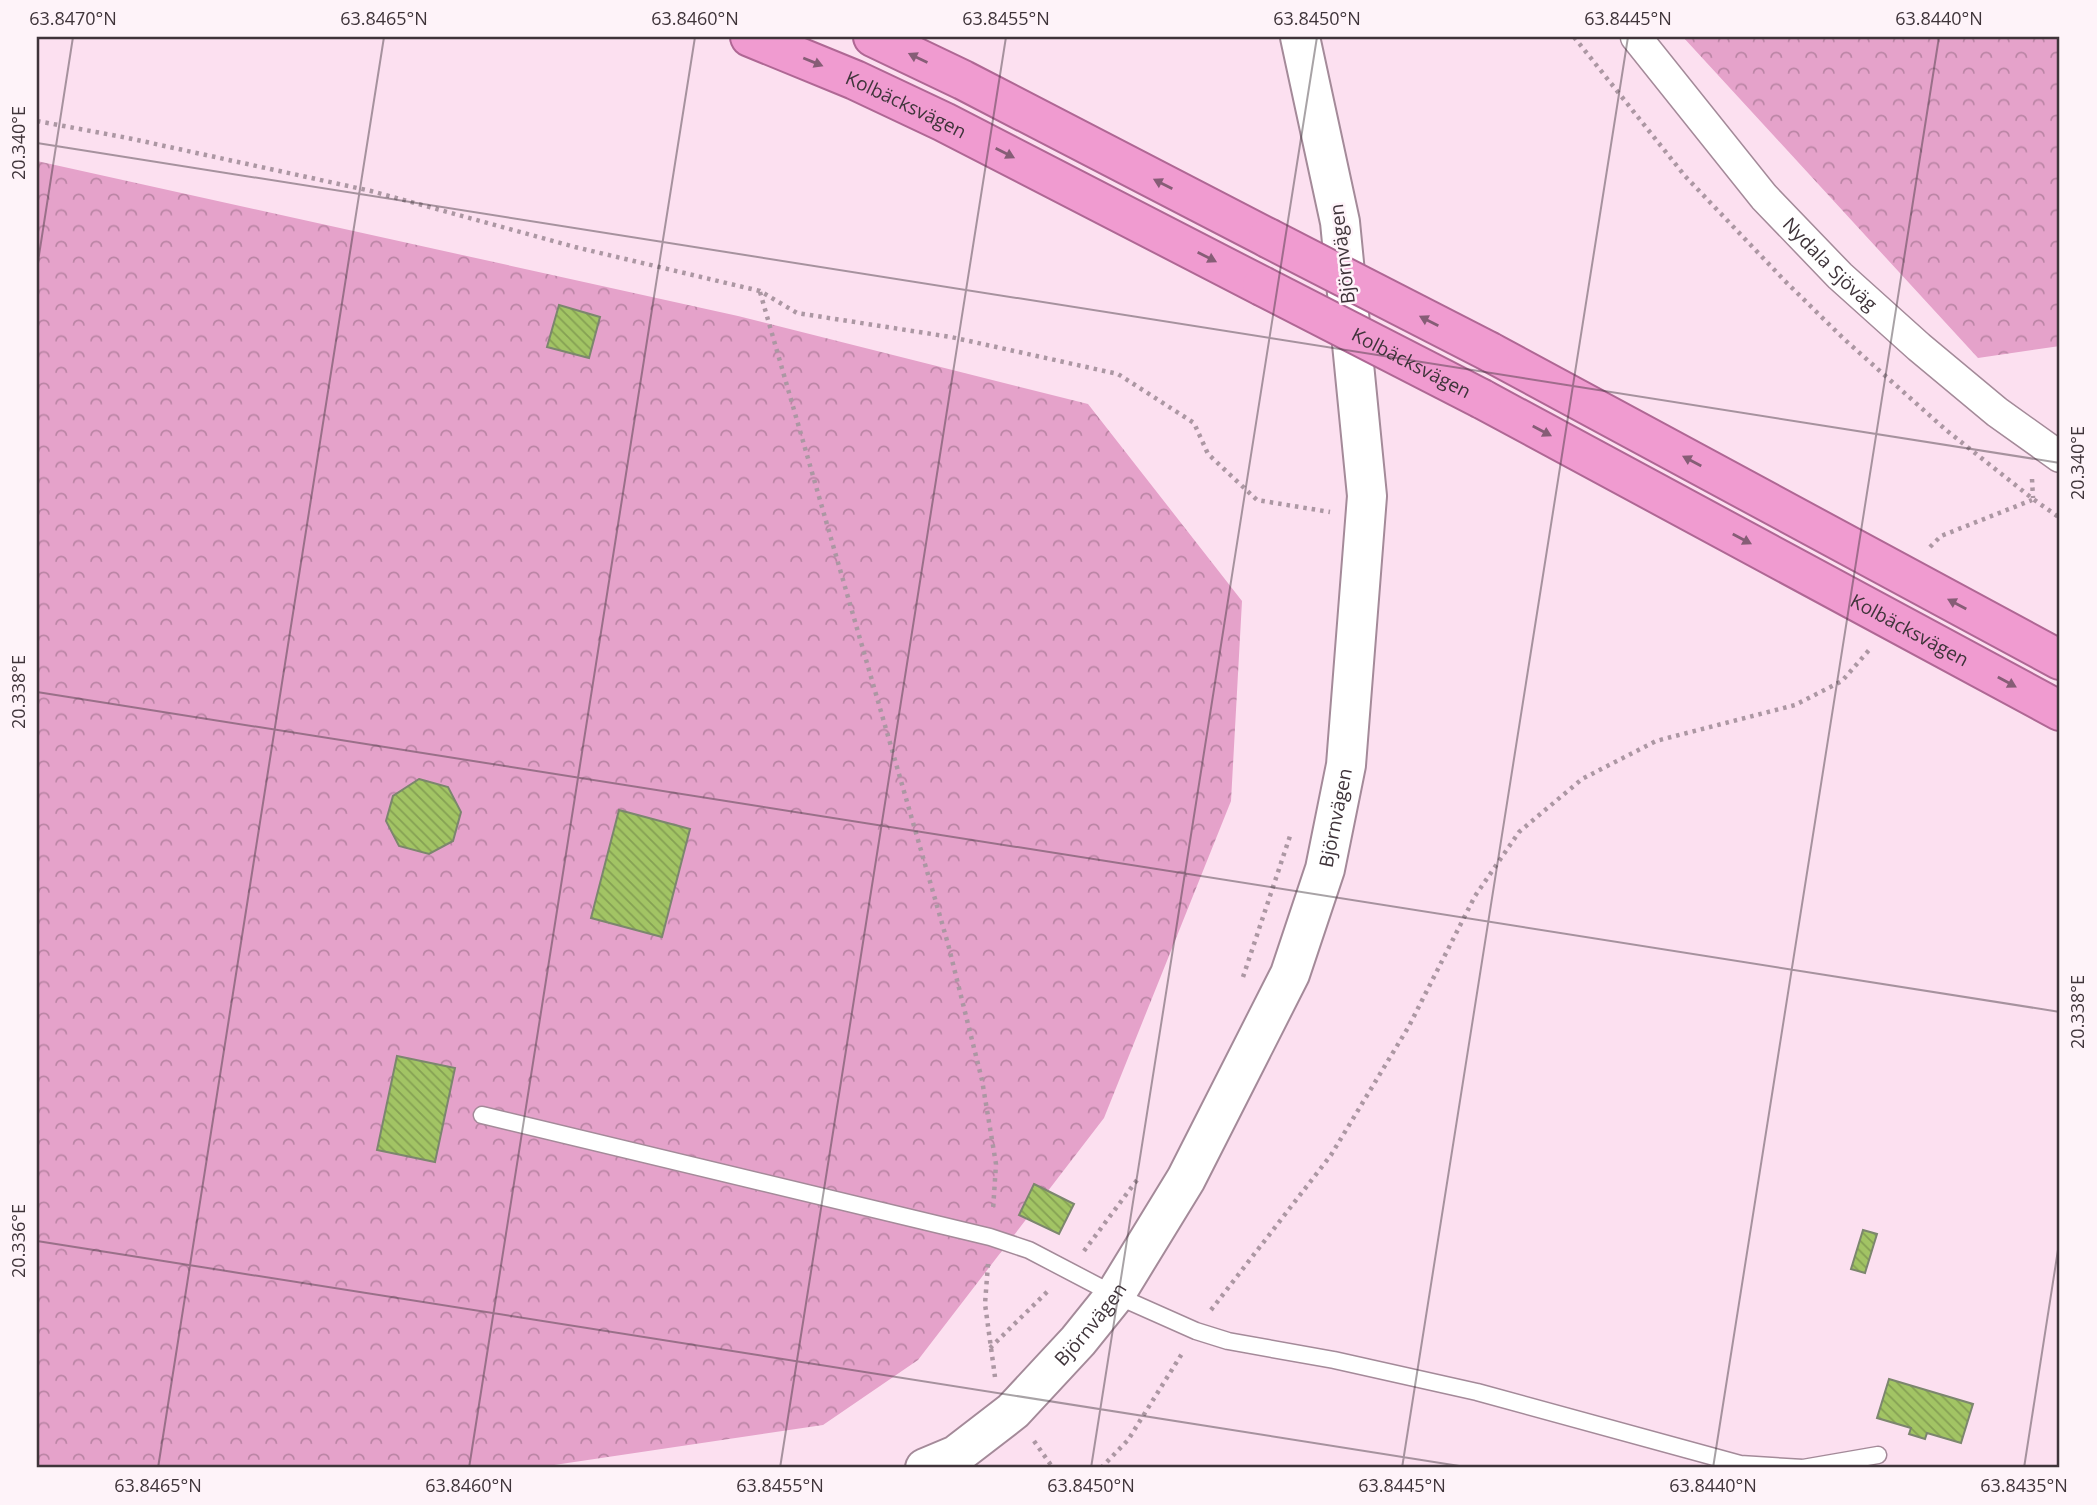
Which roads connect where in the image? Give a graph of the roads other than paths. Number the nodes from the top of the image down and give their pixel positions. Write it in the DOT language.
graph roads {
  1 [pos="750,37"];
  2 [pos="873,37"];
  3 [pos="1300,37"];
  4 [pos="1636,37"];
  5 [pos="2060,457"];
  6 [pos="2060,660"];
  7 [pos="2060,711"];
  8 [pos="482,1115"];
  9 [pos="1115,1295"];
  10 [pos="1878,1455"];
  11 [pos="948,1464"];
  1 -- 7 [label="highway, Kolbäcksvägen, one-way, bridge"];
  6 -- 2 [label="highway, one-way, bridge"];
  3 -- 9 [label="street, Björnvägen"];
  4 -- 5 [label="street, Nydala Sjöväg"];
  8 -- 9 [label="lane"];
  9 -- 10 [label="lane"];
  9 -- 11 [label="street, Björnvägen"];
}
